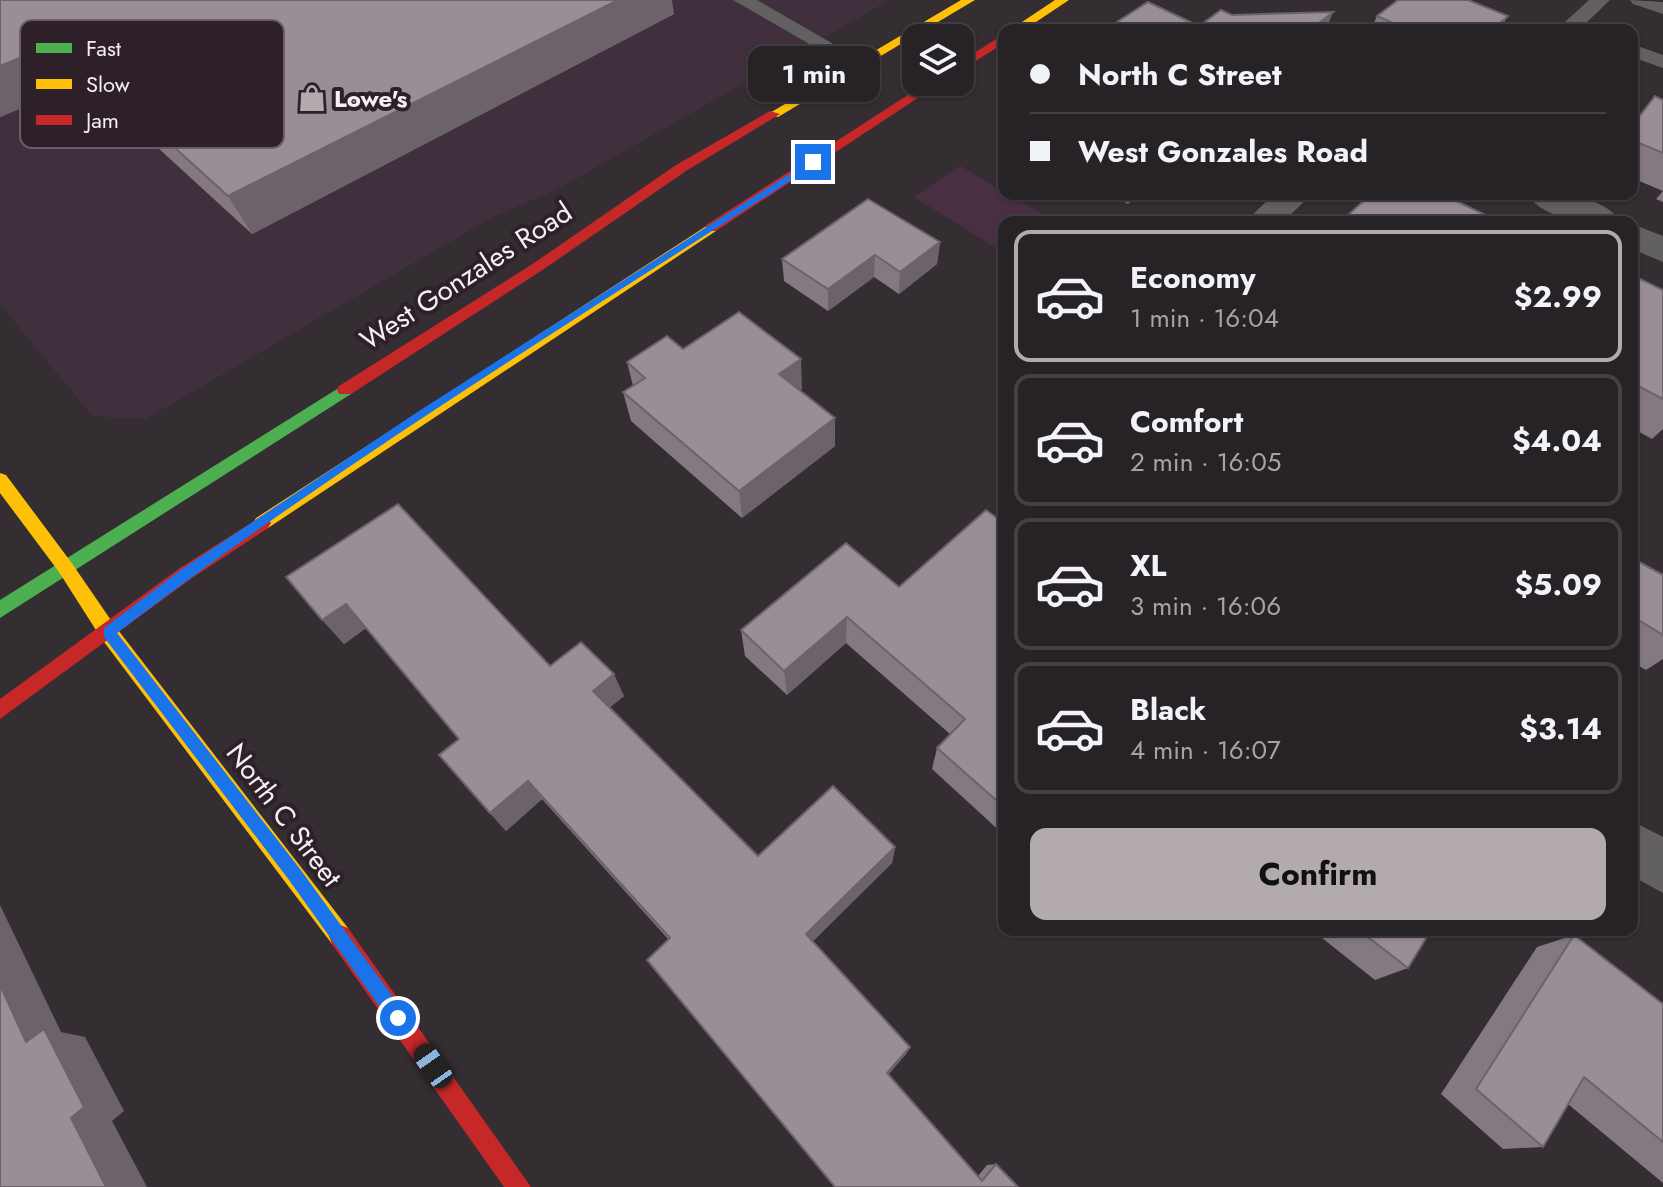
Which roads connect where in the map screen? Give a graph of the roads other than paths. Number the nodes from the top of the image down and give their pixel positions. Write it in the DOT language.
graph roads {
  1 [pos="743,0"];
  2 [pos="969,0"];
  3 [pos="1063,0"];
  4 [pos="1600,0"];
  5 [pos="1640,0"];
  6 [pos="1663,8"];
  7 [pos="1025,24"];
  8 [pos="1574,24"];
  9 [pos="998,42"];
  10 [pos="1638,52"];
  11 [pos="974,58"];
  12 [pos="1663,62"];
  13 [pos="867,69"];
  14 [pos="902,96"];
  15 [pos="1288,200"];
  16 [pos="1557,200"];
  17 [pos="1269,216"];
  18 [pos="1591,216"];
  19 [pos="1638,238"];
  20 [pos="1663,250"];
  21 [pos="0,480"];
  22 [pos="65,567"];
  23 [pos="0,610"];
  24 [pos="108,632"];
  25 [pos="0,710"];
  26 [pos="1638,850"];
  27 [pos="1663,867"];
  28 [pos="519,1187"];
  1 -- 13 [label="lane"];
  2 -- 13 [label="main road, West Gonzales Road"];
  3 -- 7 [label="main road"];
  4 -- 8 [label="lane"];
  5 -- 6 [label="lane"];
  9 -- 11 [label="main road"];
  10 -- 12 [label="lane"];
  13 -- 22 [label="main road, West Gonzales Road"];
  14 -- 24 [label="main road"];
  15 -- 17 [label="street"];
  16 -- 18 [label="street"];
  19 -- 20 [label="street"];
  21 -- 22 [label="main road, North C Street"];
  22 -- 23 [label="main road, West Gonzales Road"];
  22 -- 24 [label="main road, North C Street"];
  24 -- 25 [label="main road"];
  24 -- 28 [label="main road, North C Street"];
  26 -- 27 [label="street"];
}
